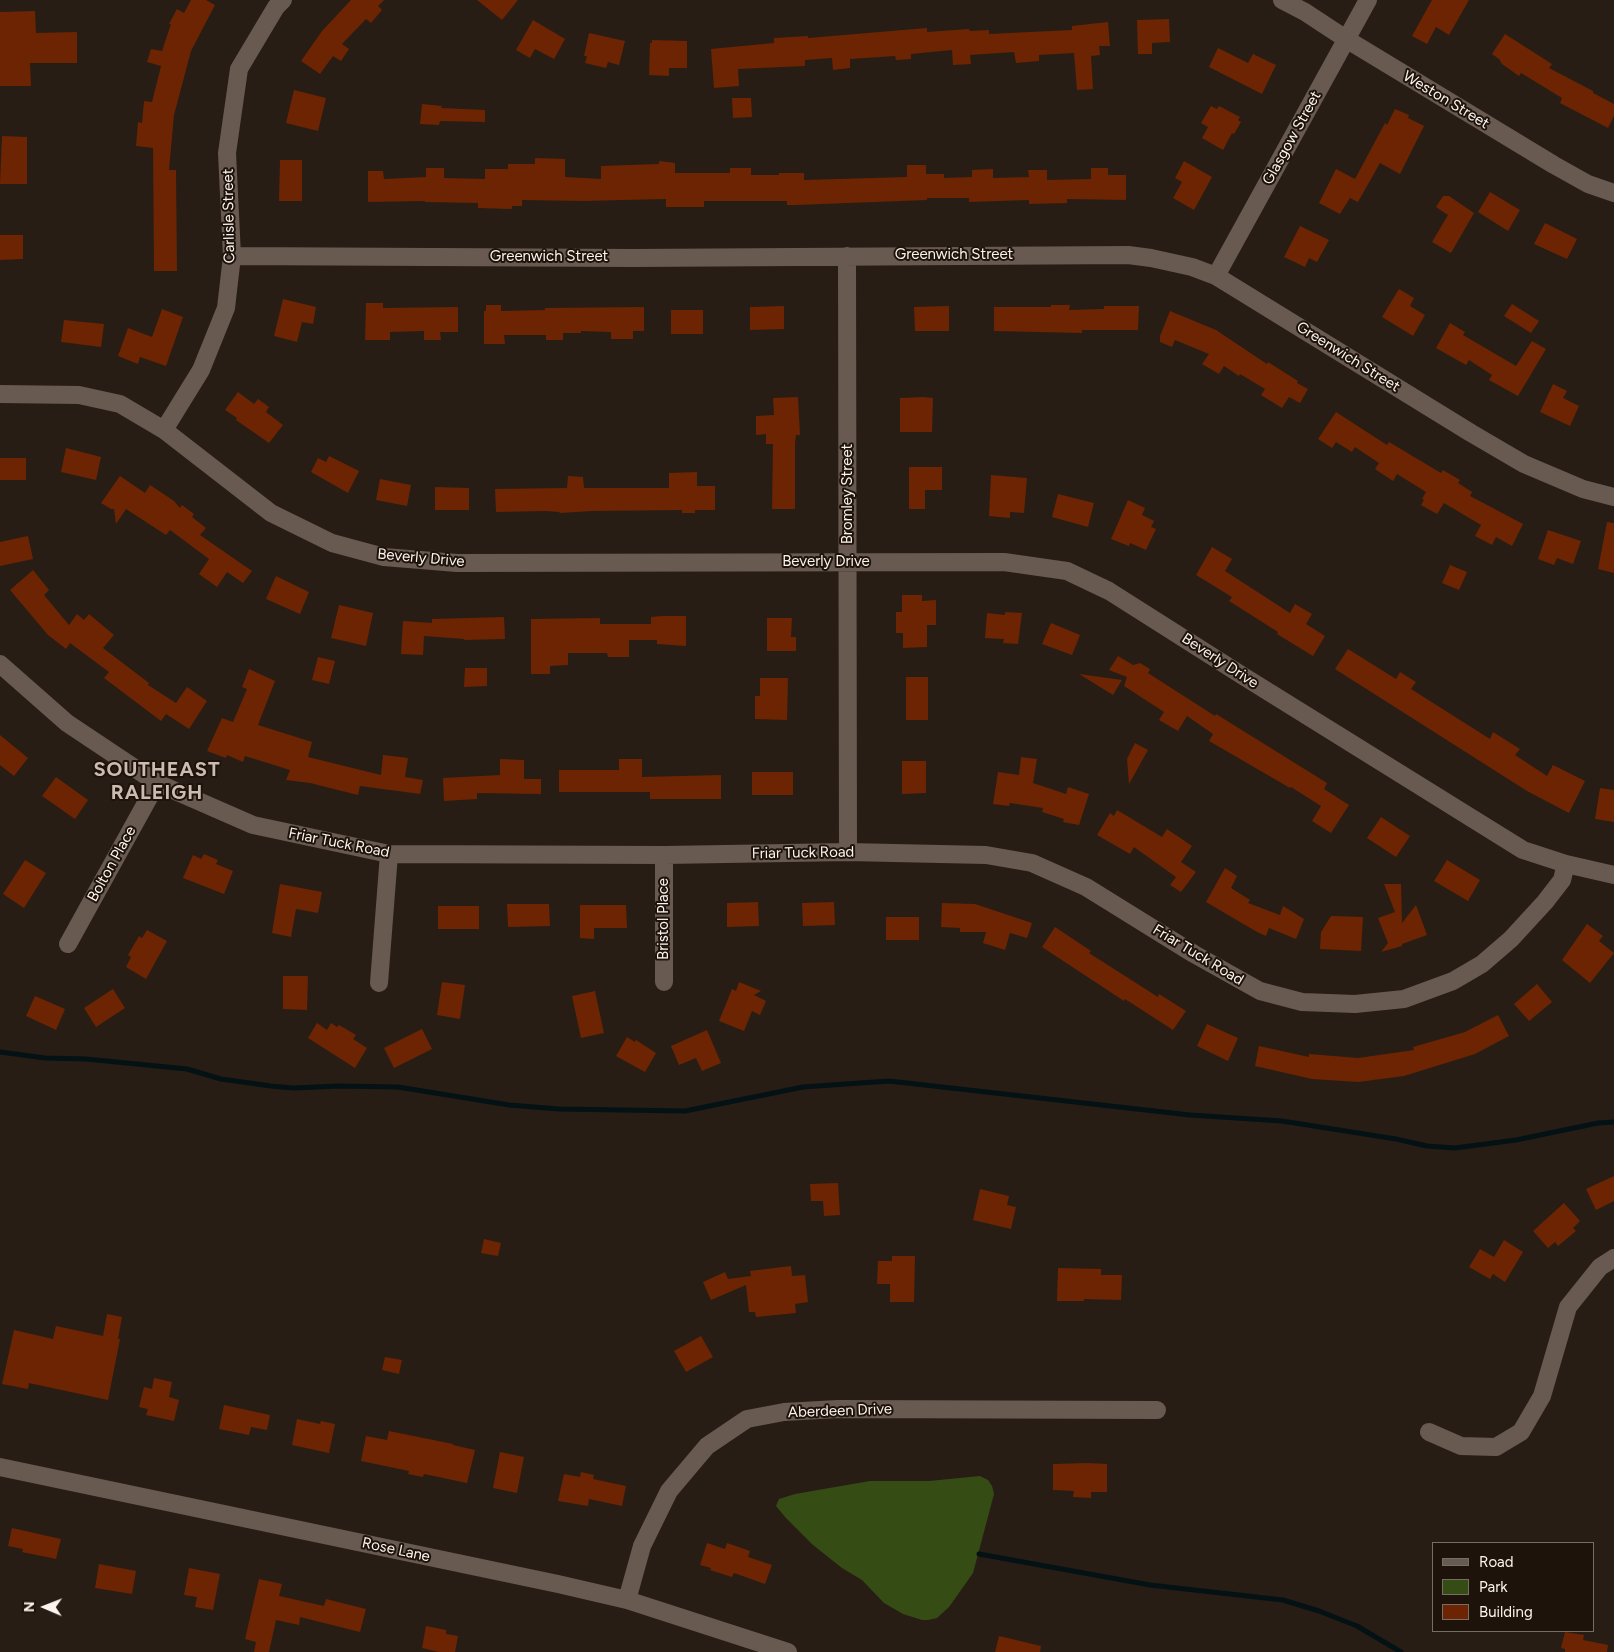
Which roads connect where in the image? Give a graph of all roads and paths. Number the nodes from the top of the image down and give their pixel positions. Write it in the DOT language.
graph roads {
  1 [pos="283,0"];
  2 [pos="1282,0"];
  3 [pos="1368,0"];
  4 [pos="1346,39"];
  5 [pos="1614,193"];
  6 [pos="232,256"];
  7 [pos="848,256"];
  8 [pos="1216,276"];
  9 [pos="0,394"];
  10 [pos="164,430"];
  11 [pos="1614,497"];
  12 [pos="848,562"];
  13 [pos="0,664"];
  14 [pos="156,783"];
  15 [pos="848,852"];
  16 [pos="389,854"];
  17 [pos="664,855"];
  18 [pos="1566,864"];
  19 [pos="1614,875"];
  20 [pos="68,944"];
  21 [pos="664,982"];
  22 [pos="380,983"];
  23 [pos="1614,1258"];
  24 [pos="1158,1410"];
  25 [pos="1429,1432"];
  26 [pos="0,1467"];
  27 [pos="628,1600"];
  28 [pos="788,1652"];
  1 -- 6 [label="street, Carlisle Street"];
  2 -- 4 [label="street, Weston Street"];
  3 -- 4 [label="street, Glasgow Street"];
  4 -- 5 [label="street, Weston Street"];
  4 -- 8 [label="street, Glasgow Street"];
  6 -- 7 [label="street, Greenwich Street"];
  6 -- 10 [label="street, Carlisle Street"];
  7 -- 8 [label="street, Greenwich Street"];
  7 -- 12 [label="street, Bromley Street"];
  8 -- 11 [label="street, Greenwich Street"];
  9 -- 10 [label="street, Beverly Drive"];
  10 -- 12 [label="street, Beverly Drive"];
  12 -- 15 [label="street, Bromley Street"];
  12 -- 18 [label="street, Beverly Drive"];
  13 -- 14 [label="street, Friar Tuck Road"];
  14 -- 16 [label="street, Friar Tuck Road"];
  14 -- 20 [label="street, Bolton Place"];
  15 -- 17 [label="street, Friar Tuck Road"];
  15 -- 18 [label="street, Friar Tuck Road"];
  16 -- 17 [label="street, Friar Tuck Road"];
  16 -- 22 [label="street"];
  17 -- 21 [label="street, Bristol Place"];
  18 -- 19 [label="street, Beverly Drive"];
  23 -- 25 [label="street"];
  24 -- 27 [label="street, Aberdeen Drive"];
  26 -- 27 [label="street, Rose Lane"];
  27 -- 28 [label="street, Rose Lane"];
}
